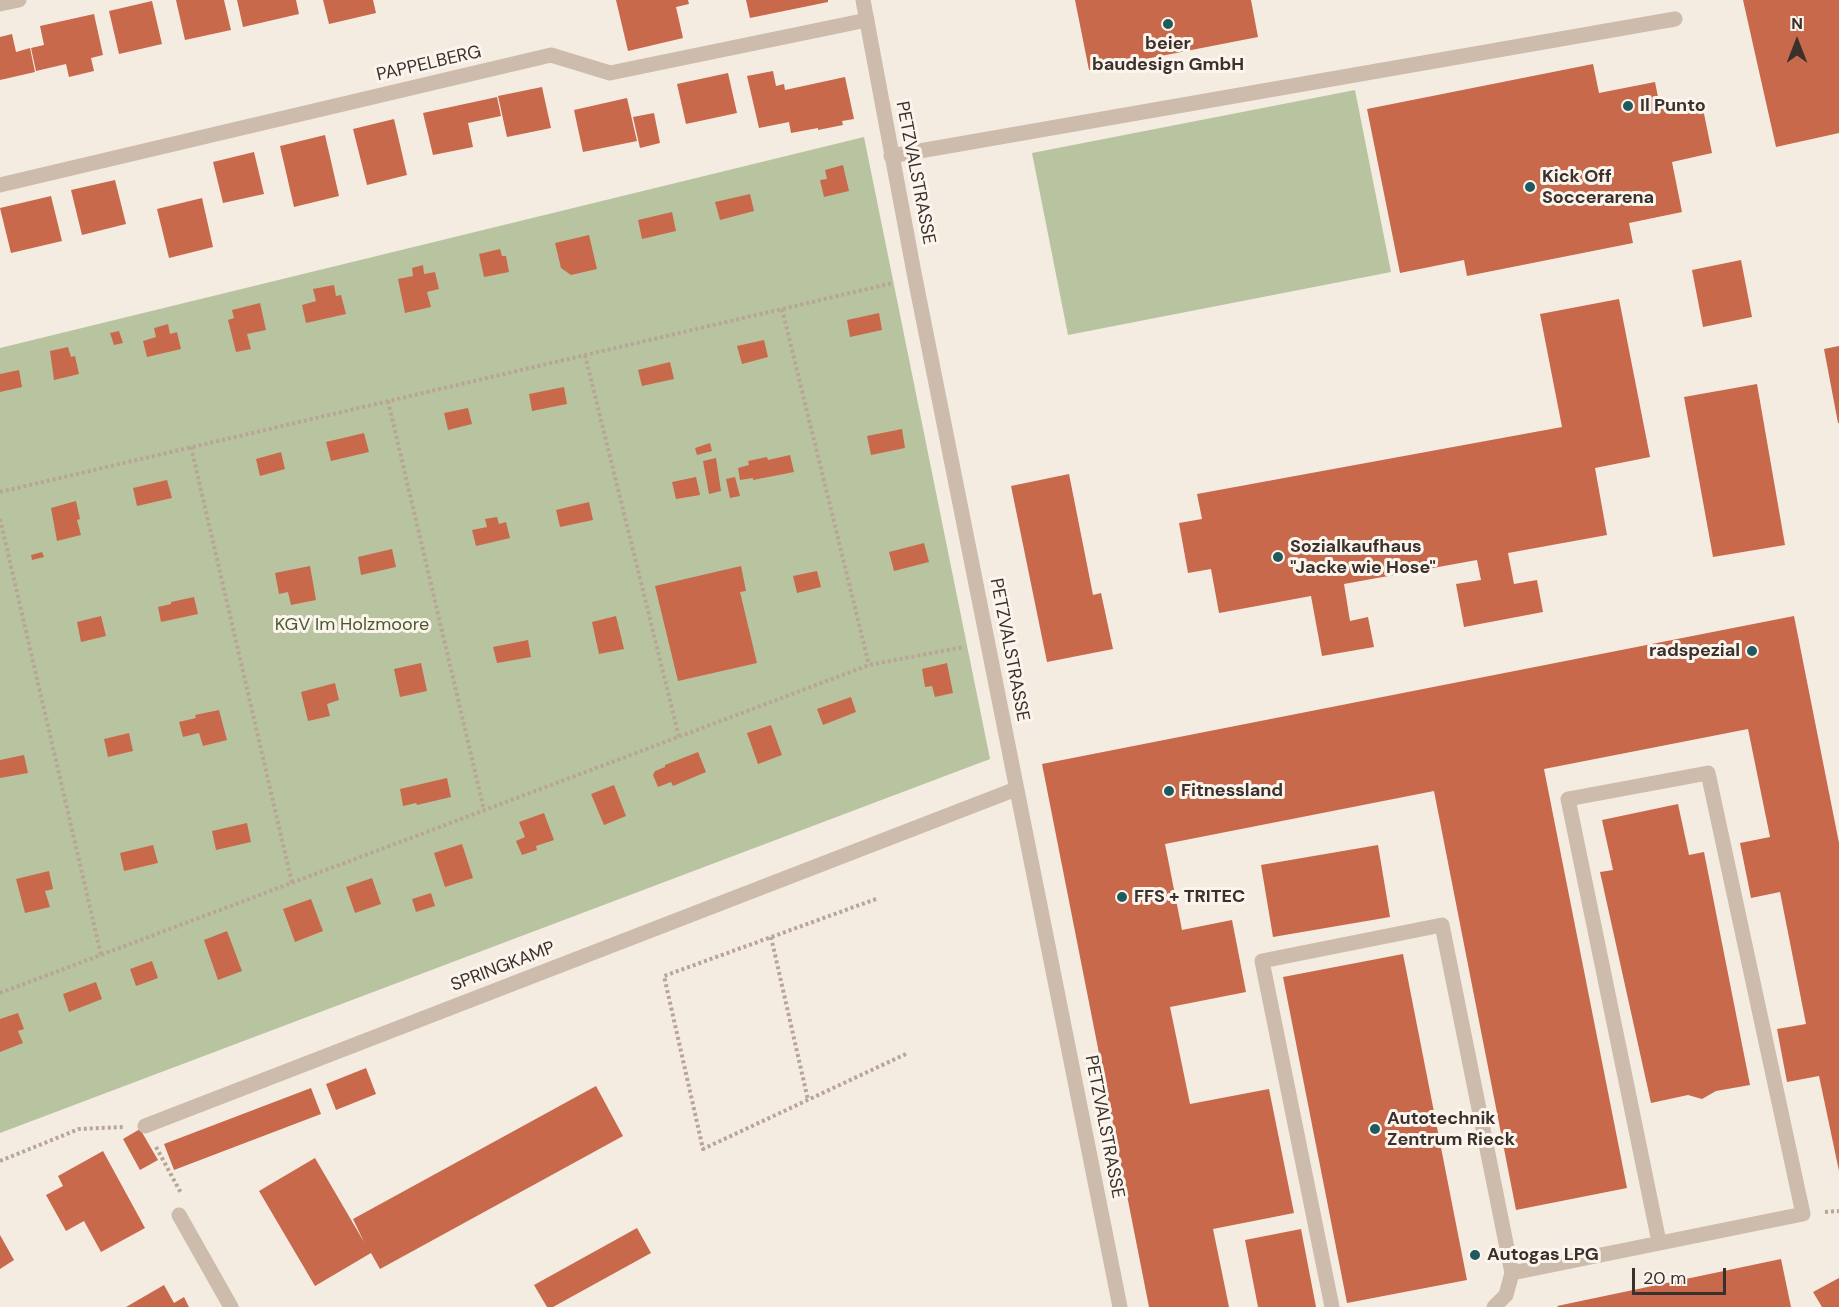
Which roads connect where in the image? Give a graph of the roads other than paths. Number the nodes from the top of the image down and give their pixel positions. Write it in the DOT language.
graph roads {
  1 [pos="19,0"];
  2 [pos="863,0"];
  3 [pos="0,4"];
  4 [pos="1675,19"];
  5 [pos="867,20"];
  6 [pos="891,156"];
  7 [pos="0,185"];
  8 [pos="1016,789"];
  9 [pos="145,1126"];
  10 [pos="179,1215"];
  11 [pos="1659,1242"];
  12 [pos="1512,1273"];
  13 [pos="231,1307"];
  14 [pos="1120,1307"];
  15 [pos="1332,1307"];
  16 [pos="1494,1307"];
  1 -- 3 [label="street"];
  2 -- 5 [label="street, PETZVALSTRASSE"];
  4 -- 6 [label="street"];
  5 -- 6 [label="street, PETZVALSTRASSE"];
  5 -- 7 [label="street, PAPPELBERG"];
  6 -- 8 [label="street, PETZVALSTRASSE"];
  8 -- 9 [label="street, SPRINGKAMP"];
  8 -- 14 [label="street, PETZVALSTRASSE"];
  10 -- 13 [label="street"];
  11 -- 11 [label="street"];
  11 -- 12 [label="street"];
  12 -- 15 [label="street"];
  12 -- 16 [label="street"];
}
